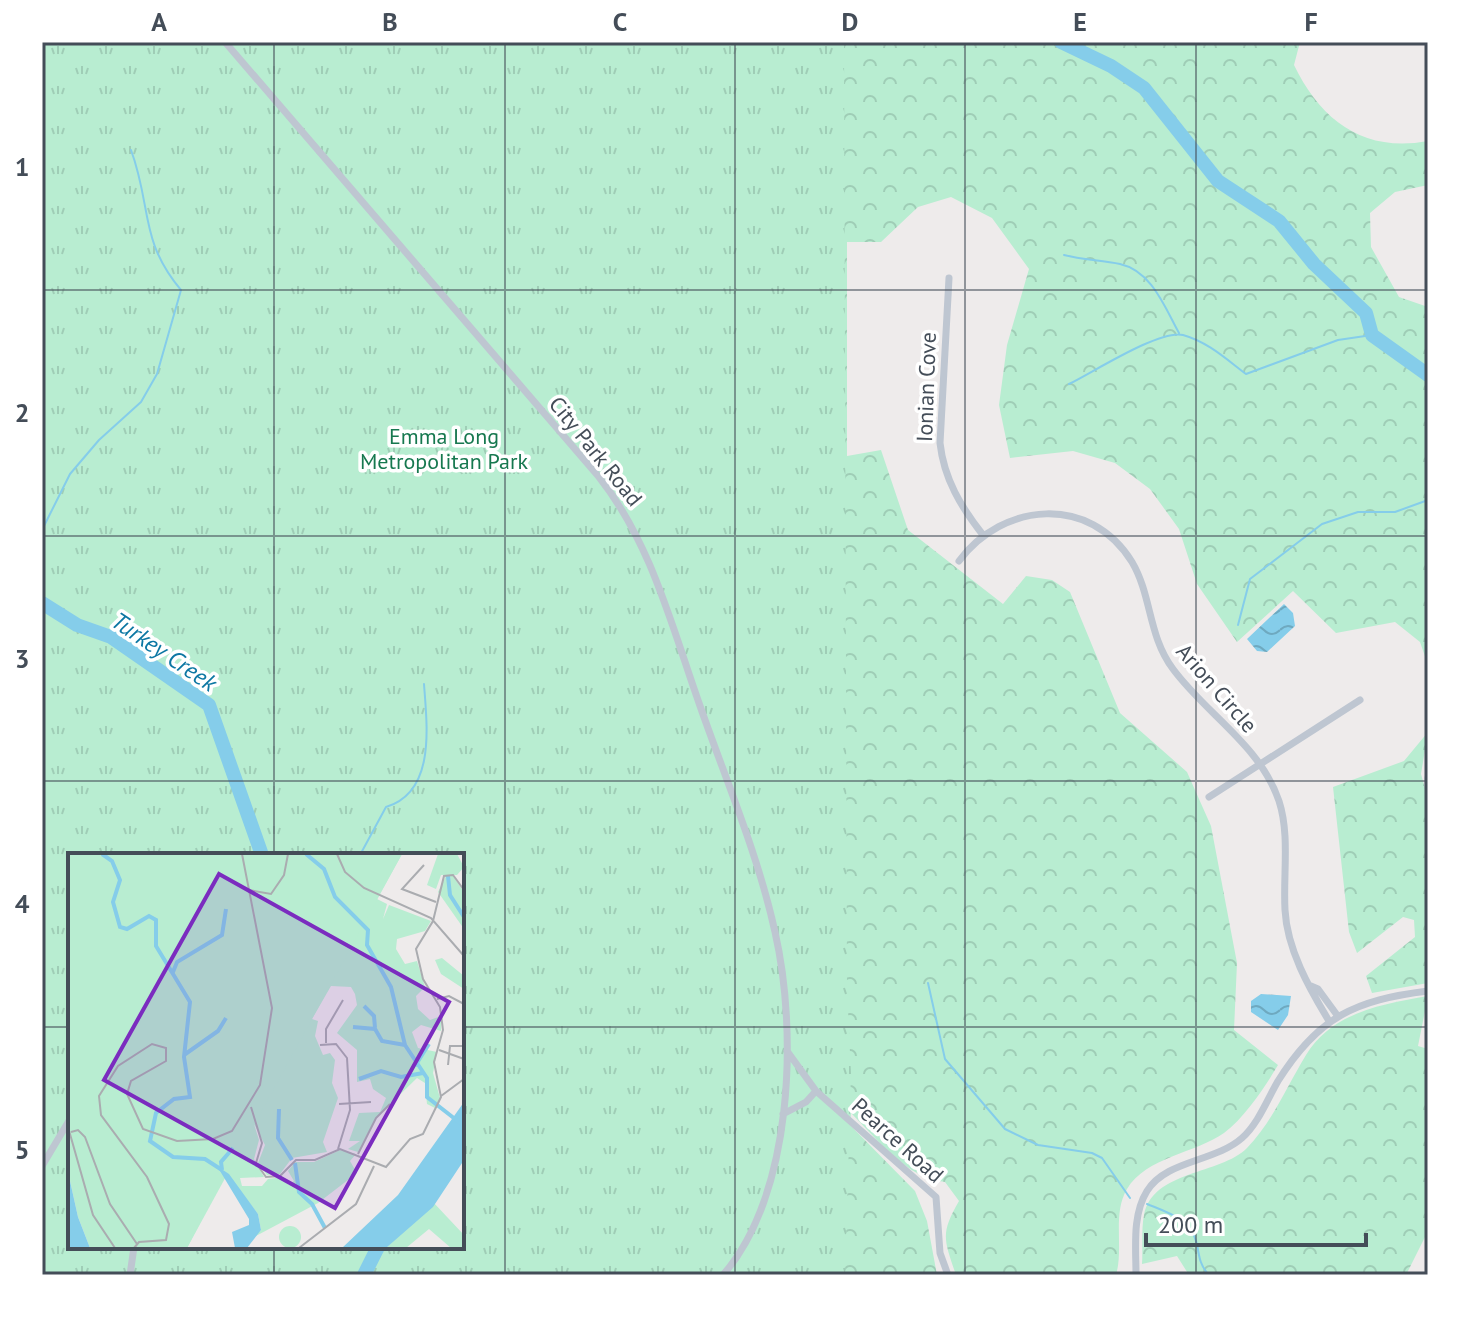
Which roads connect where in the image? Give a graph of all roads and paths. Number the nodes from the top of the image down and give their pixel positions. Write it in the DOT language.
graph roads {
  1 [pos="225,42"];
  2 [pos="949,278"];
  3 [pos="983,535"];
  4 [pos="959,561"];
  5 [pos="1360,700"];
  6 [pos="1258,767"];
  7 [pos="1428,778"];
  8 [pos="1428,787"];
  9 [pos="1209,797"];
  10 [pos="1311,986"];
  11 [pos="1428,991"];
  12 [pos="1337,1015"];
  13 [pos="1329,1021"];
  14 [pos="786,1049"];
  15 [pos="816,1091"];
  16 [pos="783,1114"];
  17 [pos="68,1122"];
  18 [pos="42,1166"];
  19 [pos="134,1249"];
  20 [pos="130,1275"];
  21 [pos="723,1275"];
  22 [pos="948,1275"];
  23 [pos="1136,1275"];
  1 -- 14 [label="street, City Park Road"];
  2 -- 3 [label="street, Ionian Cove"];
  3 -- 4 [label="street, Arion Circle"];
  3 -- 6 [label="street, Arion Circle"];
  5 -- 6 [label="street"];
  6 -- 9 [label="street"];
  6 -- 10 [label="street, Arion Circle"];
  7 -- 8 [label="street"];
  10 -- 12 [label="street, Arion Circle"];
  10 -- 13 [label="street, Arion Circle"];
  11 -- 12 [label="street"];
  12 -- 13 [label="street"];
  13 -- 23 [label="street"];
  14 -- 15 [label="street, Pearce Road"];
  14 -- 16 [label="street, City Park Road"];
  15 -- 16 [label="street"];
  15 -- 22 [label="street, Pearce Road"];
  16 -- 21 [label="street, City Park Road"];
  17 -- 18 [label="street"];
  19 -- 20 [label="street"];
}
